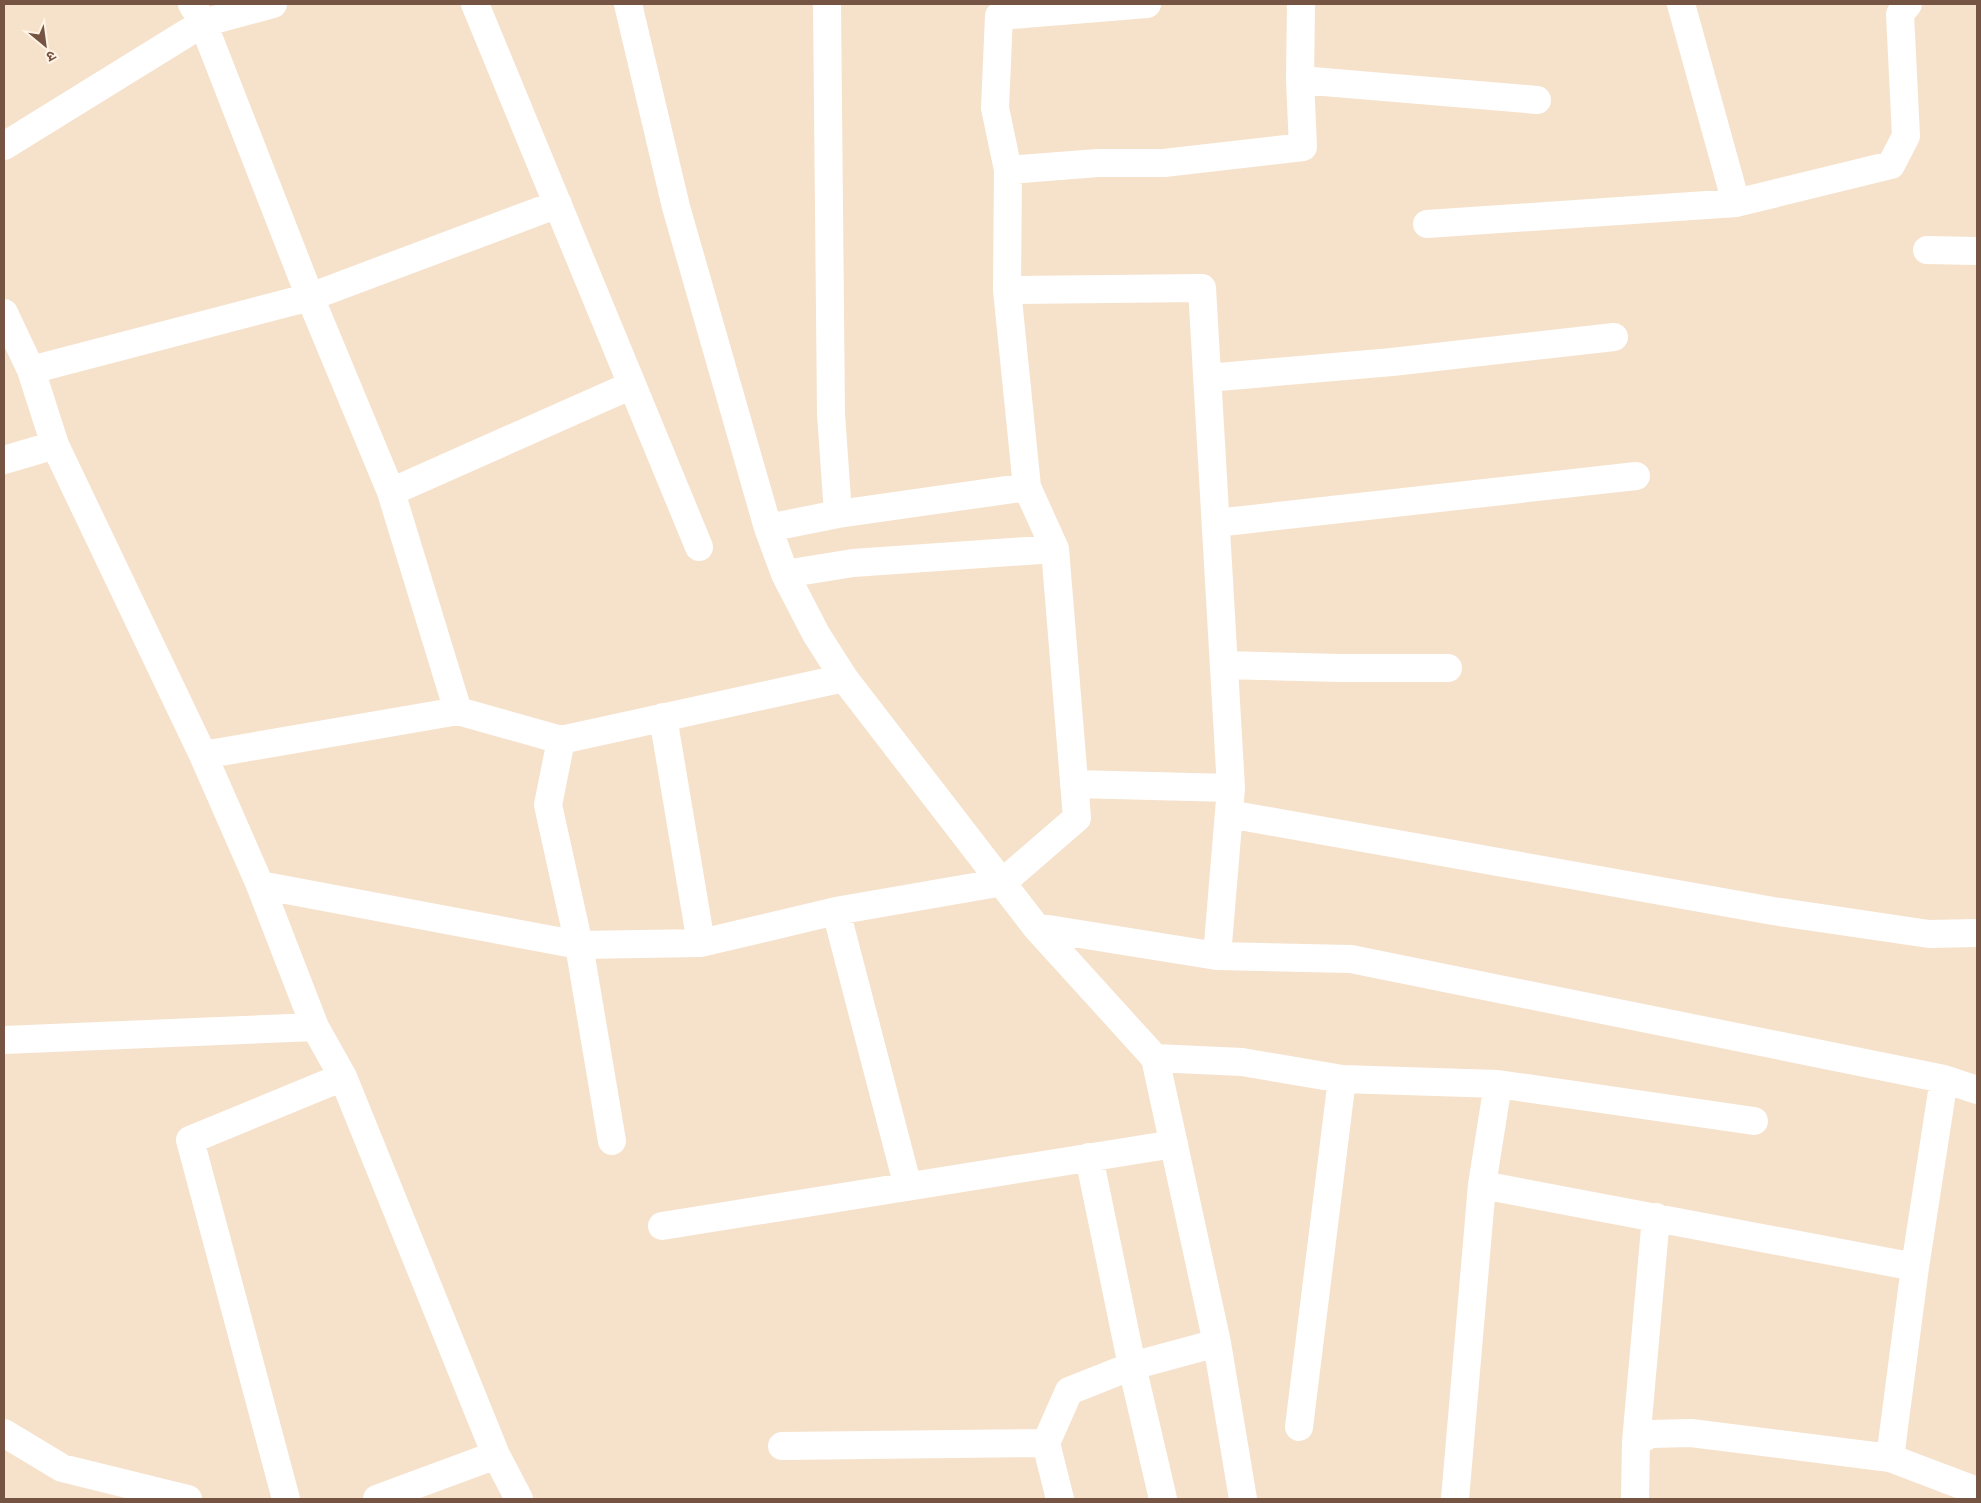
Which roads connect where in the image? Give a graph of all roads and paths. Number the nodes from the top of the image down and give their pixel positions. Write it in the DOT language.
graph roads {
  1 [pos="273,4"];
  2 [pos="475,4"];
  3 [pos="628,4"];
  4 [pos="827,4"];
  5 [pos="1147,4"];
  6 [pos="1301,4"];
  7 [pos="1681,4"];
  8 [pos="1908,4"];
  9 [pos="198,14"];
  10 [pos="1300,80"];
  11 [pos="1537,100"];
  12 [pos="4,146"];
  13 [pos="1008,170"];
  14 [pos="1736,203"];
  15 [pos="558,204"];
  16 [pos="1427,224"];
  17 [pos="1927,250"];
  18 [pos="1977,252"];
  19 [pos="1007,290"];
  20 [pos="310,297"];
  21 [pos="4,313"];
  22 [pos="1614,337"];
  23 [pos="10,342"];
  24 [pos="31,370"];
  25 [pos="1208,378"];
  26 [pos="632,385"];
  27 [pos="55,445"];
  28 [pos="4,460"];
  29 [pos="1636,476"];
  30 [pos="1027,487"];
  31 [pos="391,492"];
  32 [pos="838,514"];
  33 [pos="1216,523"];
  34 [pos="768,528"];
  35 [pos="699,547"];
  36 [pos="1055,549"];
  37 [pos="784,574"];
  38 [pos="1224,664"];
  39 [pos="1448,668"];
  40 [pos="844,678"];
  41 [pos="458,711"];
  42 [pos="664,717"];
  43 [pos="561,740"];
  44 [pos="203,755"];
  45 [pos="1074,784"];
  46 [pos="1230,801"];
  47 [pos="1003,882"];
  48 [pos="260,885"];
  49 [pos="836,912"];
  50 [pos="1036,927"];
  51 [pos="1977,932"];
  52 [pos="701,943"];
  53 [pos="579,945"];
  54 [pos="1217,956"];
  55 [pos="315,1027"];
  56 [pos="4,1040"];
  57 [pos="1155,1058"];
  58 [pos="343,1077"];
  59 [pos="1342,1079"];
  60 [pos="1944,1079"];
  61 [pos="1498,1084"];
  62 [pos="1977,1090"];
  63 [pos="1754,1121"];
  64 [pos="612,1141"];
  65 [pos="1174,1144"];
  66 [pos="1089,1157"];
  67 [pos="1482,1185"];
  68 [pos="908,1187"];
  69 [pos="1656,1217"];
  70 [pos="662,1226"];
  71 [pos="1915,1267"];
  72 [pos="1217,1343"];
  73 [pos="1132,1366"];
  74 [pos="1299,1427"];
  75 [pos="4,1433"];
  76 [pos="1636,1442"];
  77 [pos="1046,1443"];
  78 [pos="782,1446"];
  79 [pos="496,1455"];
  80 [pos="1890,1458"];
  81 [pos="1976,1486"];
  82 [pos="175,1497"];
  83 [pos="286,1499"];
  84 [pos="377,1499"];
  85 [pos="519,1499"];
  86 [pos="1060,1499"];
  87 [pos="1163,1499"];
  88 [pos="1243,1499"];
  89 [pos="1455,1499"];
  90 [pos="1635,1499"];
  1 -- 9 [label="street"];
  2 -- 15 [label="street"];
  3 -- 34 [label="street"];
  4 -- 32 [label="street"];
  5 -- 13 [label="street"];
  6 -- 10 [label="street"];
  7 -- 14 [label="street"];
  8 -- 14 [label="street"];
  9 -- 12 [label="street"];
  9 -- 20 [label="street"];
  10 -- 11 [label="street"];
  10 -- 13 [label="street"];
  13 -- 19 [label="street"];
  14 -- 16 [label="street"];
  15 -- 20 [label="street"];
  15 -- 26 [label="street"];
  17 -- 18 [label="street"];
  19 -- 25 [label="street"];
  19 -- 30 [label="street"];
  20 -- 24 [label="street"];
  20 -- 31 [label="street"];
  21 -- 23 [label="street"];
  22 -- 25 [label="street"];
  23 -- 24 [label="street"];
  24 -- 27 [label="street"];
  25 -- 33 [label="street"];
  26 -- 31 [label="street"];
  26 -- 35 [label="street"];
  27 -- 28 [label="street"];
  27 -- 44 [label="street"];
  29 -- 33 [label="street"];
  30 -- 32 [label="street"];
  30 -- 36 [label="street"];
  31 -- 41 [label="street"];
  32 -- 34 [label="street"];
  33 -- 38 [label="street"];
  34 -- 37 [label="street"];
  36 -- 37 [label="street"];
  36 -- 45 [label="street"];
  37 -- 40 [label="street"];
  38 -- 39 [label="street"];
  38 -- 46 [label="street"];
  40 -- 42 [label="street"];
  40 -- 47 [label="street"];
  41 -- 43 [label="street"];
  41 -- 44 [label="street"];
  42 -- 43 [label="street"];
  42 -- 52 [label="street"];
  43 -- 53 [label="street"];
  44 -- 48 [label="street"];
  45 -- 46 [label="street"];
  45 -- 47 [label="street"];
  46 -- 51 [label="street"];
  46 -- 54 [label="street"];
  47 -- 49 [label="street"];
  47 -- 50 [label="street"];
  48 -- 53 [label="street"];
  48 -- 55 [label="street"];
  49 -- 52 [label="street"];
  49 -- 68 [label="street"];
  50 -- 54 [label="street"];
  50 -- 57 [label="street"];
  52 -- 53 [label="street"];
  53 -- 64 [label="street"];
  54 -- 60 [label="street"];
  55 -- 56 [label="street"];
  55 -- 58 [label="street"];
  57 -- 59 [label="street"];
  57 -- 65 [label="street"];
  58 -- 79 [label="street"];
  58 -- 83 [label="street"];
  59 -- 61 [label="street"];
  59 -- 74 [label="street"];
  60 -- 62 [label="street"];
  60 -- 71 [label="street"];
  61 -- 63 [label="street"];
  61 -- 67 [label="street"];
  65 -- 66 [label="street"];
  65 -- 72 [label="street"];
  66 -- 68 [label="street"];
  66 -- 73 [label="street"];
  67 -- 69 [label="street"];
  67 -- 89 [label="street"];
  68 -- 70 [label="street"];
  69 -- 71 [label="street"];
  69 -- 76 [label="street"];
  71 -- 80 [label="street"];
  72 -- 73 [label="street"];
  72 -- 88 [label="street"];
  73 -- 77 [label="street"];
  73 -- 87 [label="street"];
  75 -- 82 [label="street"];
  76 -- 80 [label="street"];
  76 -- 90 [label="street"];
  77 -- 78 [label="street"];
  77 -- 86 [label="street"];
  79 -- 84 [label="street"];
  79 -- 85 [label="street"];
  80 -- 81 [label="street"];
}
